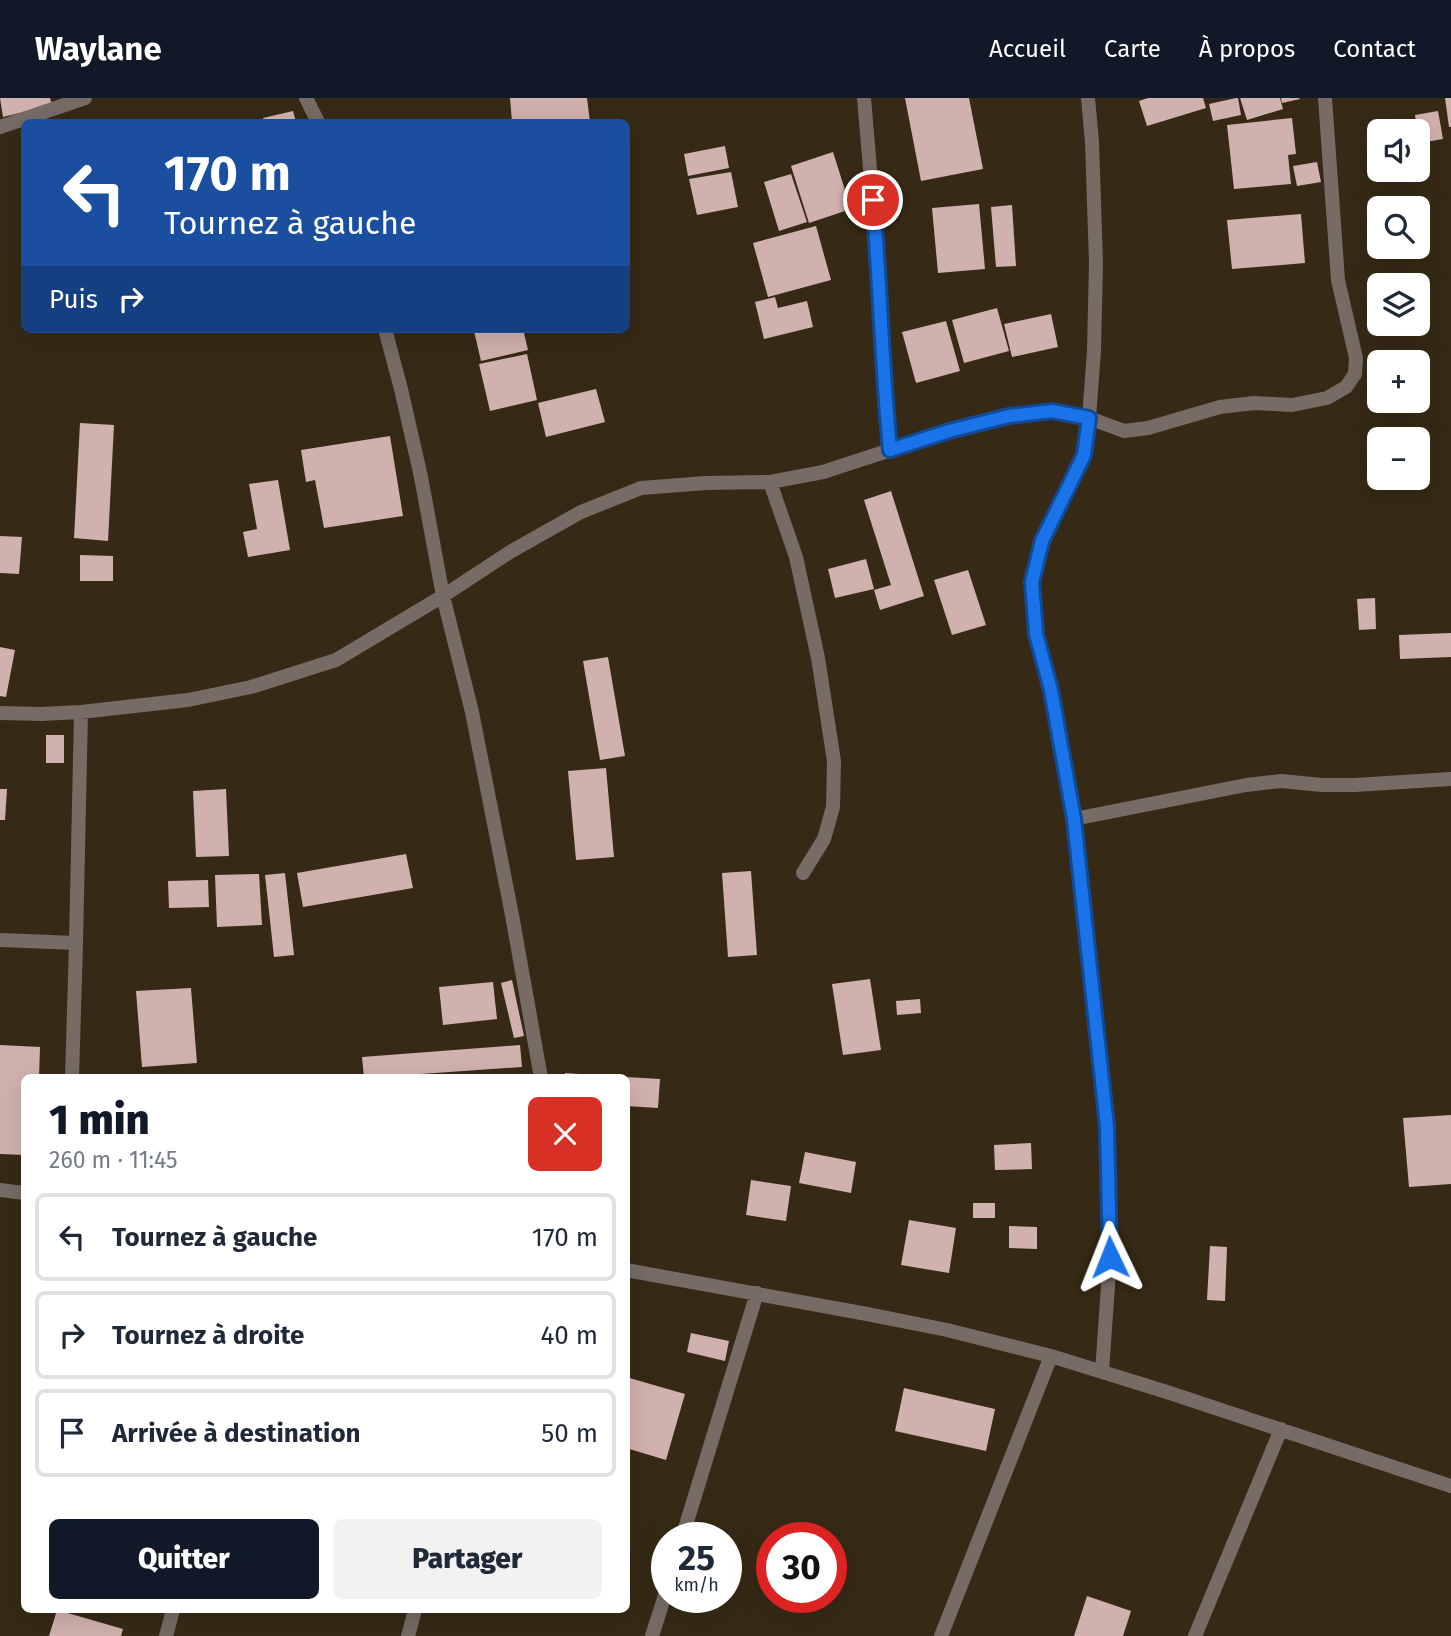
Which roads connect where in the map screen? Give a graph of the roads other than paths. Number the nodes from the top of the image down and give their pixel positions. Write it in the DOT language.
graph roads {
  1 [pos="85,98"];
  2 [pos="306,98"];
  3 [pos="864,98"];
  4 [pos="1088,98"];
  5 [pos="1325,98"];
  6 [pos="23,119"];
  7 [pos="316,119"];
  8 [pos="21,120"];
  9 [pos="0,127"];
  10 [pos="386,333"];
  11 [pos="1089,418"];
  12 [pos="890,450"];
  13 [pos="770,482"];
  14 [pos="443,596"];
  15 [pos="81,712"];
  16 [pos="0,713"];
  17 [pos="1451,779"];
  18 [pos="1074,819"];
  19 [pos="803,873"];
  20 [pos="0,940"];
  21 [pos="76,943"];
  22 [pos="72,1074"];
  23 [pos="540,1074"];
  24 [pos="0,1190"];
  25 [pos="21,1193"];
  26 [pos="630,1271"];
  27 [pos="757,1293"];
  28 [pos="1051,1356"];
  29 [pos="1102,1372"];
  30 [pos="1281,1429"];
  31 [pos="1451,1486"];
  32 [pos="687,1522"];
  33 [pos="172,1613"];
  34 [pos="414,1613"];
  35 [pos="659,1613"];
  36 [pos="166,1636"];
  37 [pos="408,1636"];
  38 [pos="652,1636"];
  39 [pos="941,1636"];
  40 [pos="1195,1636"];
  1 -- 6 [label="street"];
  2 -- 7 [label="street"];
  3 -- 12 [label="street"];
  4 -- 11 [label="street"];
  5 -- 11 [label="street"];
  8 -- 9 [label="street"];
  10 -- 14 [label="street"];
  11 -- 12 [label="street"];
  11 -- 18 [label="street"];
  12 -- 13 [label="street"];
  13 -- 14 [label="street"];
  13 -- 19 [label="street"];
  14 -- 15 [label="street"];
  14 -- 23 [label="street"];
  15 -- 16 [label="street"];
  15 -- 21 [label="street"];
  17 -- 18 [label="street"];
  18 -- 29 [label="street"];
  20 -- 21 [label="street"];
  21 -- 22 [label="street"];
  24 -- 25 [label="street"];
  26 -- 27 [label="street"];
  27 -- 28 [label="street"];
  27 -- 32 [label="street"];
  28 -- 29 [label="street"];
  28 -- 39 [label="street"];
  29 -- 30 [label="street"];
  30 -- 31 [label="street"];
  30 -- 40 [label="street"];
  33 -- 36 [label="street"];
  34 -- 37 [label="street"];
  35 -- 38 [label="street"];
}
